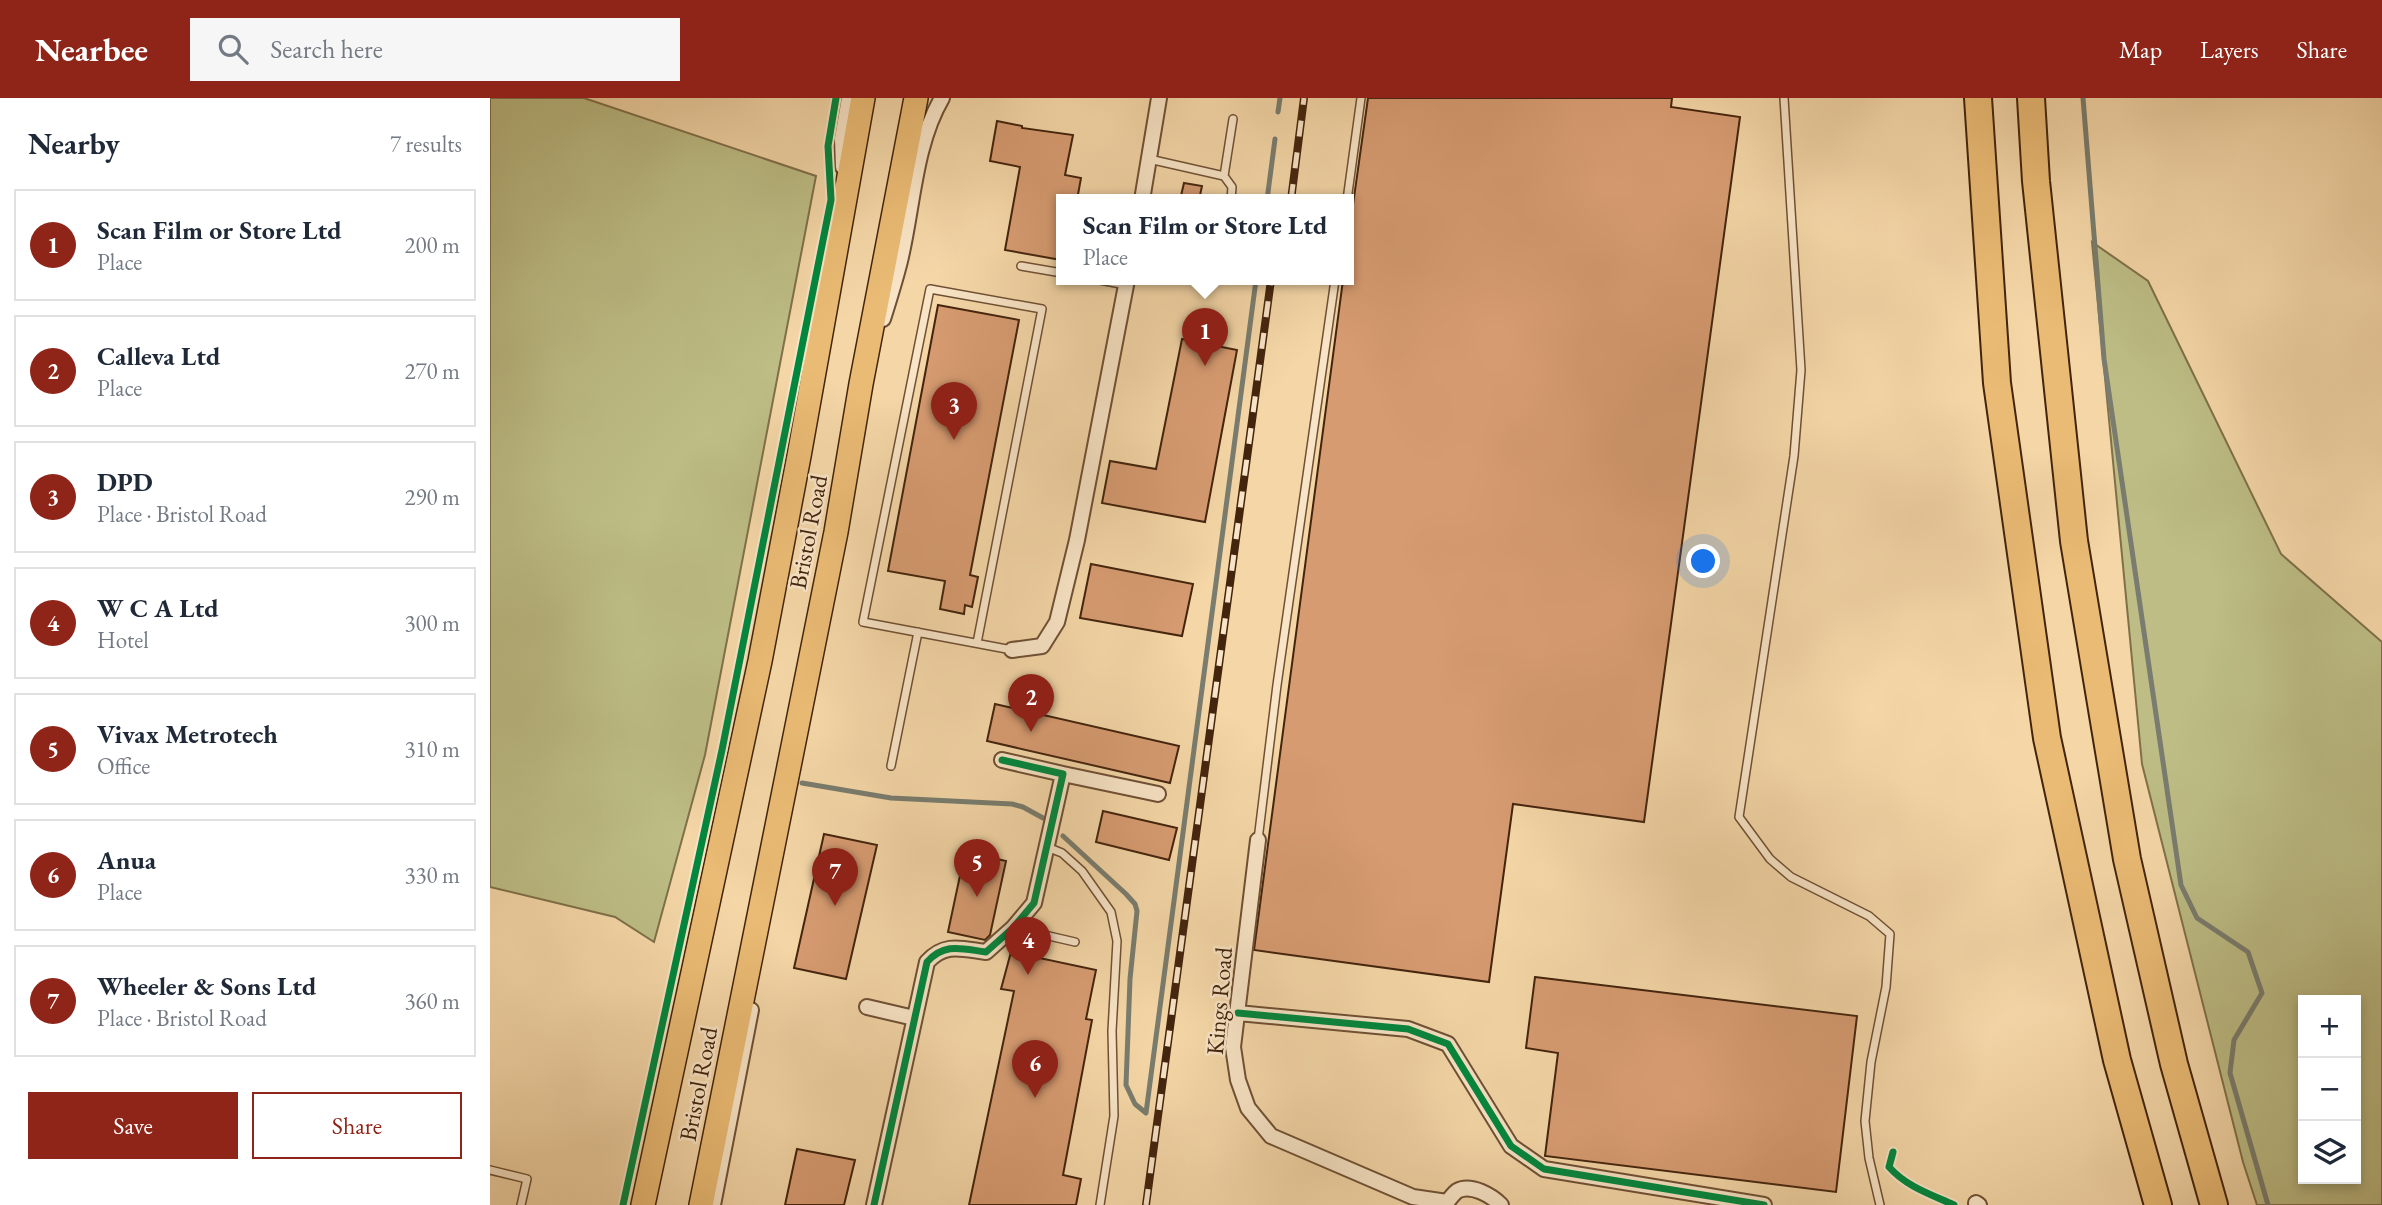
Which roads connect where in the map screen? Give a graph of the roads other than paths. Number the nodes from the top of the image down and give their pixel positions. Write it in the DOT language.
graph roads {
  1 [pos="849,98"];
  2 [pos="863,98"];
  3 [pos="916,98"];
  4 [pos="942,98"];
  5 [pos="1159,98"];
  6 [pos="1361,98"];
  7 [pos="1784,98"];
  8 [pos="1978,98"];
  9 [pos="2031,98"];
  10 [pos="1233,119"];
  11 [pos="1149,159"];
  12 [pos="1224,176"];
  13 [pos="844,193"];
  14 [pos="1143,194"];
  15 [pos="1231,194"];
  16 [pos="1348,194"];
  17 [pos="1021,266"];
  18 [pos="1056,272"];
  19 [pos="1126,285"];
  20 [pos="1334,285"];
  21 [pos="856,414"];
  22 [pos="918,632"];
  23 [pos="977,643"];
  24 [pos="1012,650"];
  25 [pos="1002,760"];
  26 [pos="891,766"];
  27 [pos="1063,774"];
  28 [pos="1158,794"];
  29 [pos="1258,840"];
  30 [pos="1047,847"];
  31 [pos="1013,928"];
  32 [pos="1075,942"];
  33 [pos="748,974"];
  34 [pos="867,1007"];
  35 [pos="1238,1013"];
  36 [pos="914,1018"];
  37 [pos="490,1170"];
  38 [pos="1418,1201"];
  39 [pos="1446,1204"];
  40 [pos="521,1205"];
  41 [pos="643,1205"];
  42 [pos="701,1205"];
  43 [pos="713,1205"];
  44 [pos="874,1205"];
  45 [pos="1100,1205"];
  46 [pos="1501,1205"];
  47 [pos="1764,1205"];
  48 [pos="1880,1205"];
  49 [pos="2158,1205"];
  50 [pos="2214,1205"];
  1 -- 13 [label="street"];
  2 -- 13 [label="main road, Bristol Road"];
  3 -- 21 [label="main road, Bristol Road"];
  4 -- 21 [label="street"];
  5 -- 11 [label="street"];
  6 -- 16 [label="lane"];
  7 -- 48 [label="lane"];
  8 -- 49 [label="highway"];
  9 -- 50 [label="highway"];
  10 -- 12 [label="lane"];
  11 -- 12 [label="lane"];
  11 -- 14 [label="street"];
  12 -- 15 [label="lane"];
  13 -- 41 [label="main road, Bristol Road"];
  17 -- 18 [label="lane"];
  19 -- 24 [label="street"];
  20 -- 29 [label="lane"];
  21 -- 33 [label="main road, Bristol Road"];
  22 -- 23 [label="lane"];
  22 -- 23 [label="lane"];
  22 -- 26 [label="lane"];
  23 -- 24 [label="lane"];
  25 -- 27 [label="street"];
  27 -- 28 [label="street"];
  27 -- 30 [label="street"];
  29 -- 35 [label="street, Kings Road"];
  30 -- 31 [label="street"];
  30 -- 45 [label="lane"];
  31 -- 32 [label="lane"];
  31 -- 36 [label="street"];
  33 -- 42 [label="main road, Bristol Road"];
  33 -- 43 [label="street, Bristol Road"];
  34 -- 36 [label="street"];
  35 -- 38 [label="street, Kings Road"];
  35 -- 47 [label="street"];
  36 -- 44 [label="street"];
  37 -- 40 [label="lane"];
  38 -- 39 [label="street, Kings Road"];
  39 -- 46 [label="street"];
}
